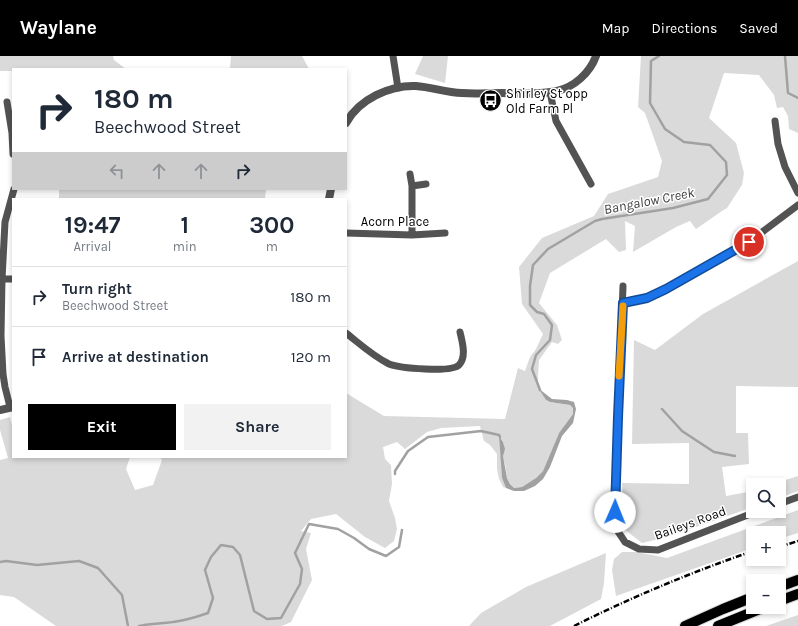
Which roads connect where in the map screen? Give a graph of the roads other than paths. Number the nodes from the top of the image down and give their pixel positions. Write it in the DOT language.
graph roads {
  1 [pos="393,56"];
  2 [pos="596,56"];
  3 [pos="398,88"];
  4 [pos="550,92"];
  5 [pos="7,102"];
  6 [pos="775,121"];
  7 [pos="347,122"];
  8 [pos="12,133"];
  9 [pos="410,174"];
  10 [pos="426,184"];
  11 [pos="591,184"];
  12 [pos="412,186"];
  13 [pos="14,190"];
  14 [pos="798,193"];
  15 [pos="798,205"];
  16 [pos="347,233"];
  17 [pos="445,233"];
  18 [pos="412,234"];
  19 [pos="2,279"];
  20 [pos="12,279"];
  21 [pos="623,286"];
  22 [pos="623,303"];
  23 [pos="460,332"];
  24 [pos="347,334"];
  25 [pos="12,407"];
  26 [pos="0,410"];
  27 [pos="798,497"];
  28 [pos="786,501"];
  29 [pos="746,516"];
  30 [pos="798,580"];
  31 [pos="786,584"];
  32 [pos="798,594"];
  33 [pos="786,598"];
  34 [pos="746,600"];
  35 [pos="748,614"];
  36 [pos="685,626"];
  37 [pos="718,626"];
  1 -- 3 [label="street"];
  2 -- 4 [label="street"];
  3 -- 4 [label="street"];
  3 -- 7 [label="street"];
  4 -- 11 [label="street"];
  5 -- 8 [label="street"];
  6 -- 14 [label="street"];
  9 -- 12 [label="street"];
  10 -- 12 [label="street"];
  12 -- 18 [label="street"];
  13 -- 19 [label="street"];
  15 -- 22 [label="street"];
  16 -- 18 [label="street, Acorn Place"];
  17 -- 18 [label="street, Acorn Place"];
  19 -- 20 [label="street"];
  19 -- 25 [label="street"];
  21 -- 22 [label="street, Baileys Road"];
  22 -- 29 [label="street, Baileys Road"];
  23 -- 24 [label="street"];
  25 -- 26 [label="street"];
  27 -- 28 [label="street"];
  30 -- 31 [label="main road"];
  32 -- 33 [label="main road"];
  34 -- 36 [label="main road"];
  35 -- 37 [label="main road"];
}
